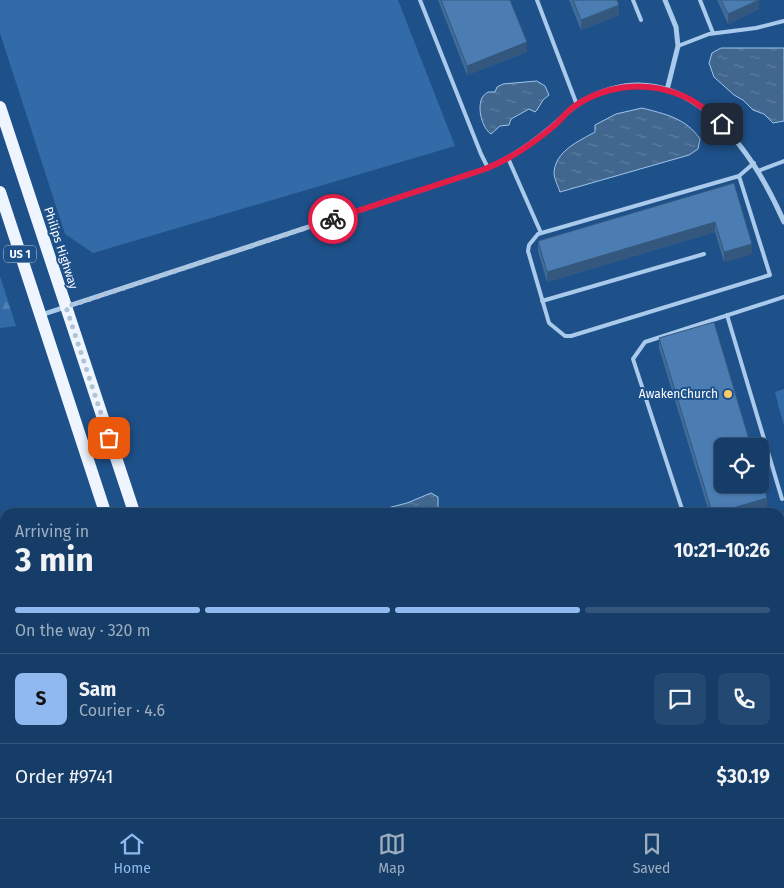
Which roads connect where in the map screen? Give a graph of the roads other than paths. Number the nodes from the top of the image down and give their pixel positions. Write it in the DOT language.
graph roads {
  1 [pos="420,0"];
  2 [pos="537,0"];
  3 [pos="633,0"];
  4 [pos="665,0"];
  5 [pos="700,0"];
  6 [pos="641,20"];
  7 [pos="784,21"];
  8 [pos="714,33"];
  9 [pos="678,46"];
  10 [pos="667,90"];
  11 [pos="577,105"];
  12 [pos="0,107"];
  13 [pos="508,158"];
  14 [pos="784,160"];
  15 [pos="754,163"];
  16 [pos="488,168"];
  17 [pos="758,171"];
  18 [pos="739,176"];
  19 [pos="0,192"];
  20 [pos="784,222"];
  21 [pos="541,233"];
  22 [pos="704,254"];
  23 [pos="784,297"];
  24 [pos="542,301"];
  25 [pos="66,307"];
  26 [pos="727,315"];
  27 [pos="40,316"];
  28 [pos="782,499"];
  29 [pos="104,508"];
  30 [pos="133,508"];
  31 [pos="682,508"];
  1 -- 16 [label="lane"];
  2 -- 11 [label="lane"];
  3 -- 6 [label="lane"];
  4 -- 9 [label="street"];
  5 -- 8 [label="lane"];
  7 -- 8 [label="lane"];
  8 -- 9 [label="lane"];
  9 -- 10 [label="street"];
  10 -- 11 [label="street"];
  10 -- 15 [label="street"];
  11 -- 13 [label="street"];
  12 -- 25 [label="main road, Philips Highway / US 1"];
  13 -- 16 [label="street"];
  13 -- 21 [label="lane"];
  14 -- 17 [label="lane"];
  15 -- 17 [label="street"];
  15 -- 18 [label="lane"];
  16 -- 25 [label="street"];
  17 -- 20 [label="street"];
  18 -- 21 [label="lane"];
  18 -- 24 [label="lane"];
  19 -- 27 [label="main road, US 1"];
  21 -- 24 [label="lane"];
  22 -- 24 [label="lane"];
  23 -- 26 [label="lane"];
  25 -- 27 [label="street"];
  25 -- 30 [label="main road, Philips Highway / US 1"];
  26 -- 28 [label="lane"];
  26 -- 31 [label="lane"];
  27 -- 29 [label="main road, US 1"];
}
